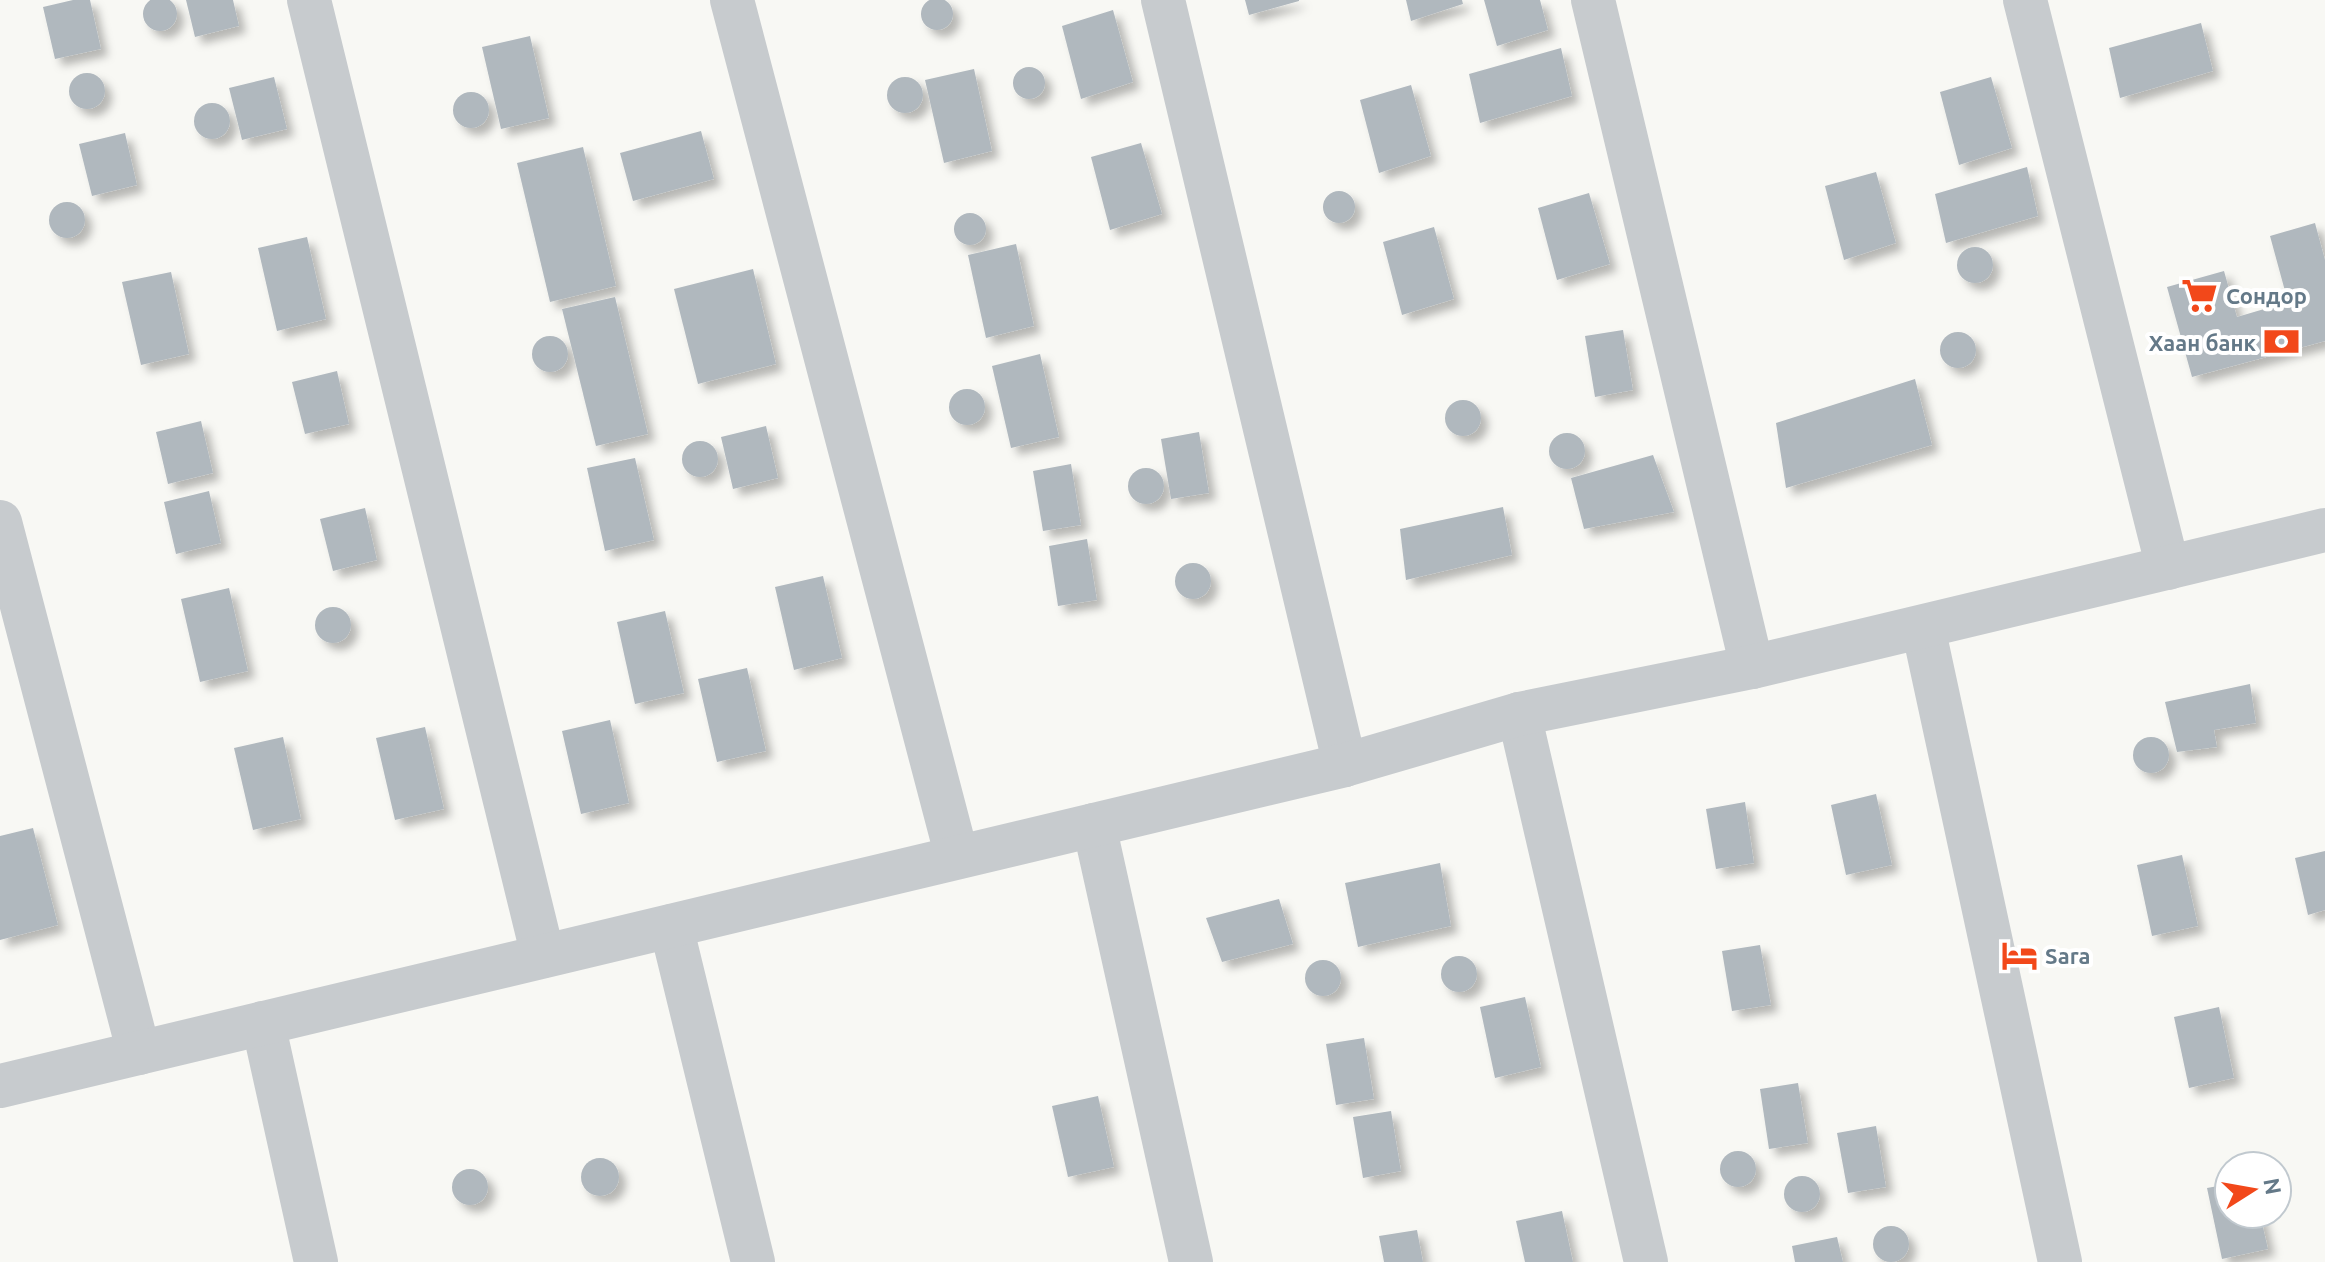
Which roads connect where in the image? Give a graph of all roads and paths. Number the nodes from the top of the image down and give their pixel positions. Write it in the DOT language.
graph roads {
  1 [pos="309,0"];
  2 [pos="732,0"];
  3 [pos="1163,0"];
  4 [pos="1593,0"];
  5 [pos="2025,0"];
  6 [pos="0,522"];
  7 [pos="2325,530"];
  8 [pos="2168,568"];
  9 [pos="1923,627"];
  10 [pos="1752,667"];
  11 [pos="1519,714"];
  12 [pos="1345,765"];
  13 [pos="1094,825"];
  14 [pos="957,857"];
  15 [pos="671,926"];
  16 [pos="543,956"];
  17 [pos="263,1023"];
  18 [pos="139,1053"];
  19 [pos="0,1086"];
  20 [pos="316,1262"];
  21 [pos="753,1262"];
  22 [pos="1191,1262"];
  23 [pos="1646,1262"];
  24 [pos="2060,1262"];
  1 -- 16 [label="street"];
  2 -- 14 [label="street"];
  3 -- 12 [label="street"];
  4 -- 10 [label="street"];
  5 -- 8 [label="street"];
  6 -- 18 [label="street"];
  7 -- 8 [label="street"];
  8 -- 9 [label="street"];
  9 -- 10 [label="street"];
  9 -- 24 [label="street"];
  10 -- 11 [label="street"];
  11 -- 12 [label="street"];
  11 -- 23 [label="street"];
  12 -- 13 [label="street"];
  13 -- 14 [label="street"];
  13 -- 22 [label="street"];
  14 -- 15 [label="street"];
  15 -- 16 [label="street"];
  15 -- 21 [label="street"];
  16 -- 17 [label="street"];
  17 -- 18 [label="street"];
  17 -- 20 [label="street"];
  18 -- 19 [label="street"];
}
